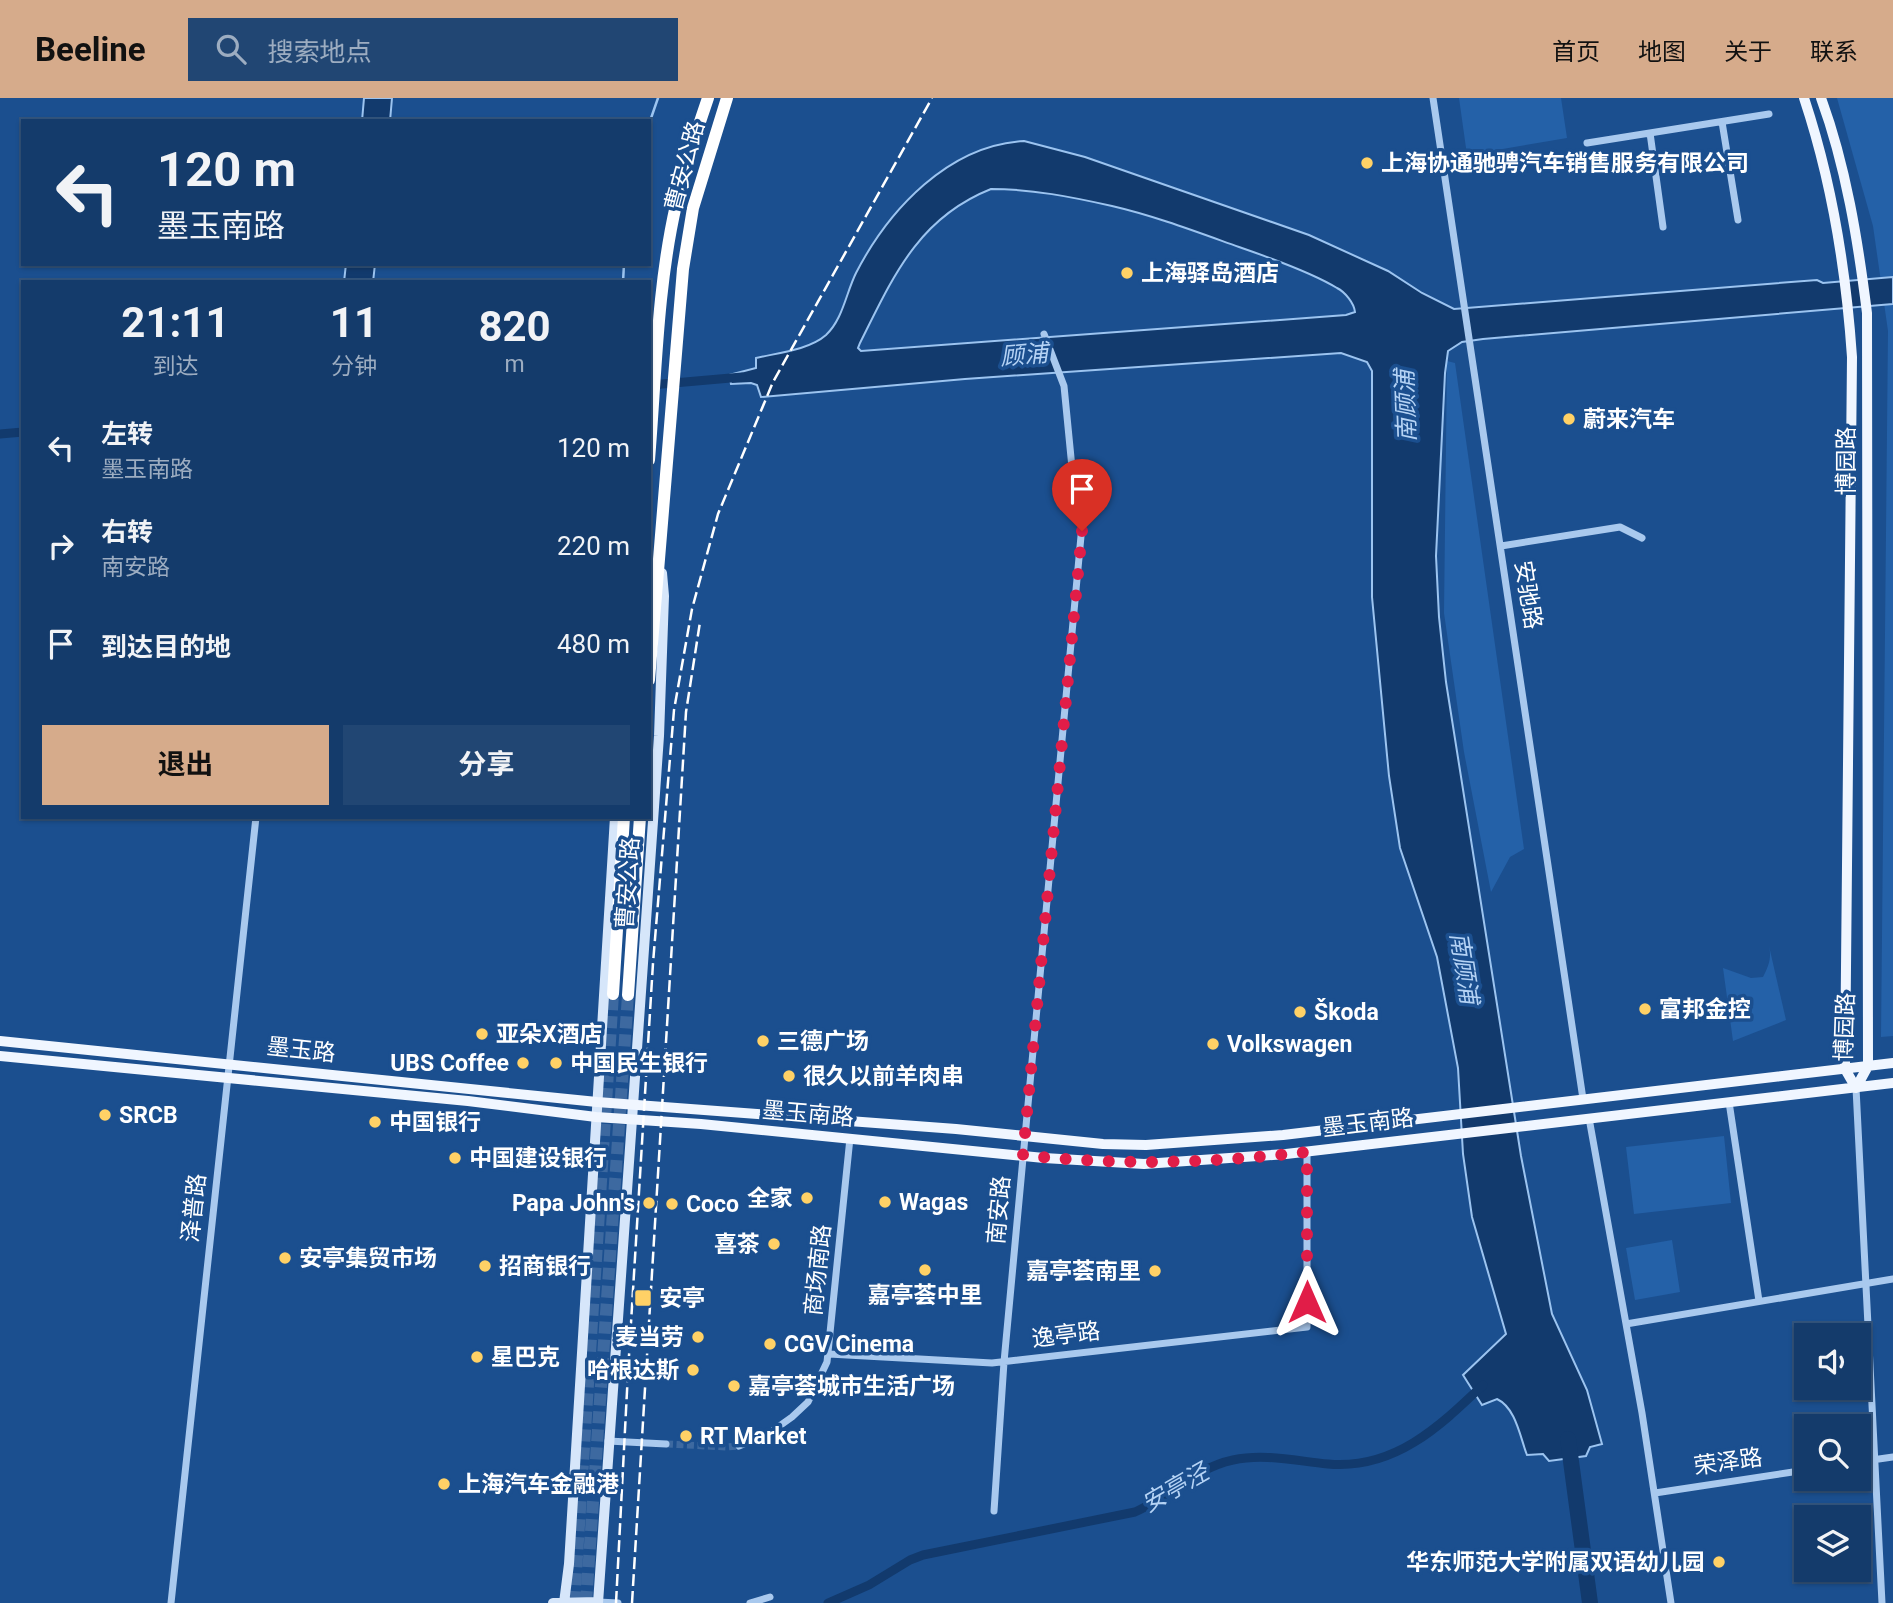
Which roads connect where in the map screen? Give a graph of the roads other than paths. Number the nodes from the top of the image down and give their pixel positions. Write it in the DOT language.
graph roads {
  1 [pos="708,98"];
  2 [pos="727,98"];
  3 [pos="1433,98"];
  4 [pos="1804,98"];
  5 [pos="1821,98"];
  6 [pos="1769,114"];
  7 [pos="1722,122"];
  8 [pos="1650,133"];
  9 [pos="1587,143"];
  10 [pos="1738,220"];
  11 [pos="1663,227"];
  12 [pos="1044,334"];
  13 [pos="651,437"];
  14 [pos="1642,538"];
  15 [pos="660,539"];
  16 [pos="1501,546"];
  17 [pos="651,654"];
  18 [pos="256,819"];
  19 [pos="615,819"];
  20 [pos="624,819"];
  21 [pos="640,819"];
  22 [pos="613,993"];
  23 [pos="628,995"];
  24 [pos="0,1041"];
  25 [pos="0,1056"];
  26 [pos="229,1063"];
  27 [pos="1893,1063"];
  28 [pos="1868,1066"];
  29 [pos="1845,1069"];
  30 [pos="227,1076"];
  31 [pos="1893,1083"];
  32 [pos="1856,1088"];
  33 [pos="1583,1099"];
  34 [pos="597,1102"];
  35 [pos="1729,1102"];
  36 [pos="633,1104"];
  37 [pos="596,1117"];
  38 [pos="1589,1118"];
  39 [pos="631,1119"];
  40 [pos="1025,1138"];
  41 [pos="850,1139"];
  42 [pos="1307,1152"];
  43 [pos="1023,1155"];
  44 [pos="1893,1279"];
  45 [pos="1866,1283"];
  46 [pos="1759,1301"];
  47 [pos="1626,1324"];
  48 [pos="829,1354"];
  49 [pos="1004,1362"];
  50 [pos="608,1441"];
  51 [pos="666,1444"];
  52 [pos="739,1446"];
  53 [pos="1893,1457"];
  54 [pos="1876,1460"];
  55 [pos="1871,1461"];
  56 [pos="1794,1472"];
  57 [pos="1656,1493"];
  58 [pos="994,1511"];
  59 [pos="770,1597"];
  60 [pos="564,1602"];
  61 [pos="172,1603"];
  62 [pos="552,1603"];
  63 [pos="598,1603"];
  64 [pos="618,1603"];
  65 [pos="750,1603"];
  66 [pos="1671,1603"];
  67 [pos="1882,1603"];
  1 -- 13 [label="highway, 曹安公路"];
  2 -- 15 [label="highway, 曹安公路"];
  3 -- 16 [label="street, 安驰路"];
  4 -- 29 [label="main road, 博园路"];
  5 -- 28 [label="main road, 博园路"];
  6 -- 7 [label="street"];
  7 -- 8 [label="street"];
  7 -- 10 [label="street"];
  8 -- 9 [label="street"];
  8 -- 11 [label="street"];
  12 -- 40 [label="street, 南安路"];
  14 -- 16 [label="street"];
  15 -- 17 [label="highway, 曹安公路"];
  15 -- 36 [label="main road, 曹安公路"];
  16 -- 33 [label="street, 安驰路"];
  18 -- 26 [label="street, 泽普路"];
  19 -- 34 [label="main road, 曹安公路"];
  20 -- 22 [label="highway, 曹安公路"];
  21 -- 23 [label="highway, 曹安公路"];
  24 -- 26 [label="main road, 墨玉路"];
  25 -- 30 [label="main road, 墨玉路"];
  26 -- 30 [label="street, 泽普路"];
  26 -- 34 [label="main road, 墨玉路"];
  27 -- 28 [label="main road, 墨玉南路"];
  28 -- 29 [label="main road, 墨玉南路"];
  28 -- 32 [label="main road, 博园路"];
  29 -- 32 [label="main road, 博园路"];
  29 -- 33 [label="main road, 墨玉南路"];
  30 -- 37 [label="main road, 墨玉路"];
  30 -- 61 [label="street, 泽普路"];
  31 -- 32 [label="main road, 墨玉南路"];
  32 -- 35 [label="main road, 墨玉南路"];
  32 -- 45 [label="street"];
  33 -- 40 [label="main road, 墨玉南路"];
  34 -- 36 [label="main road, 墨玉南路"];
  34 -- 37 [label="main road, 曹安公路"];
  35 -- 38 [label="main road, 墨玉南路"];
  35 -- 46 [label="street"];
  36 -- 39 [label="main road, 曹安公路"];
  36 -- 40 [label="main road, 墨玉南路"];
  37 -- 39 [label="main road, 墨玉南路"];
  37 -- 60 [label="main road, 曹安公路"];
  38 -- 42 [label="main road, 墨玉南路"];
  38 -- 47 [label="street"];
  39 -- 41 [label="main road, 墨玉南路"];
  39 -- 50 [label="main road"];
  40 -- 43 [label="street, 南安路"];
  41 -- 43 [label="main road, 墨玉南路"];
  41 -- 48 [label="street, 商场南路"];
  42 -- 43 [label="main road, 墨玉南路"];
  42 -- 49 [label="street, 逸亭路"];
  43 -- 49 [label="street, 南安路"];
  44 -- 45 [label="street"];
  45 -- 46 [label="street"];
  45 -- 54 [label="street"];
  46 -- 47 [label="street"];
  47 -- 57 [label="street"];
  48 -- 49 [label="street, 逸亭路"];
  48 -- 52 [label="street, 商场南路"];
  49 -- 58 [label="street, 南安路"];
  50 -- 51 [label="street"];
  50 -- 63 [label="main road"];
  53 -- 54 [label="street"];
  54 -- 55 [label="street"];
  54 -- 67 [label="street"];
  56 -- 57 [label="street, 荣泽路"];
  57 -- 66 [label="street"];
  59 -- 65 [label="street"];
  60 -- 62 [label="main road"];
  60 -- 63 [label="main road"];
  63 -- 64 [label="street"];
}
